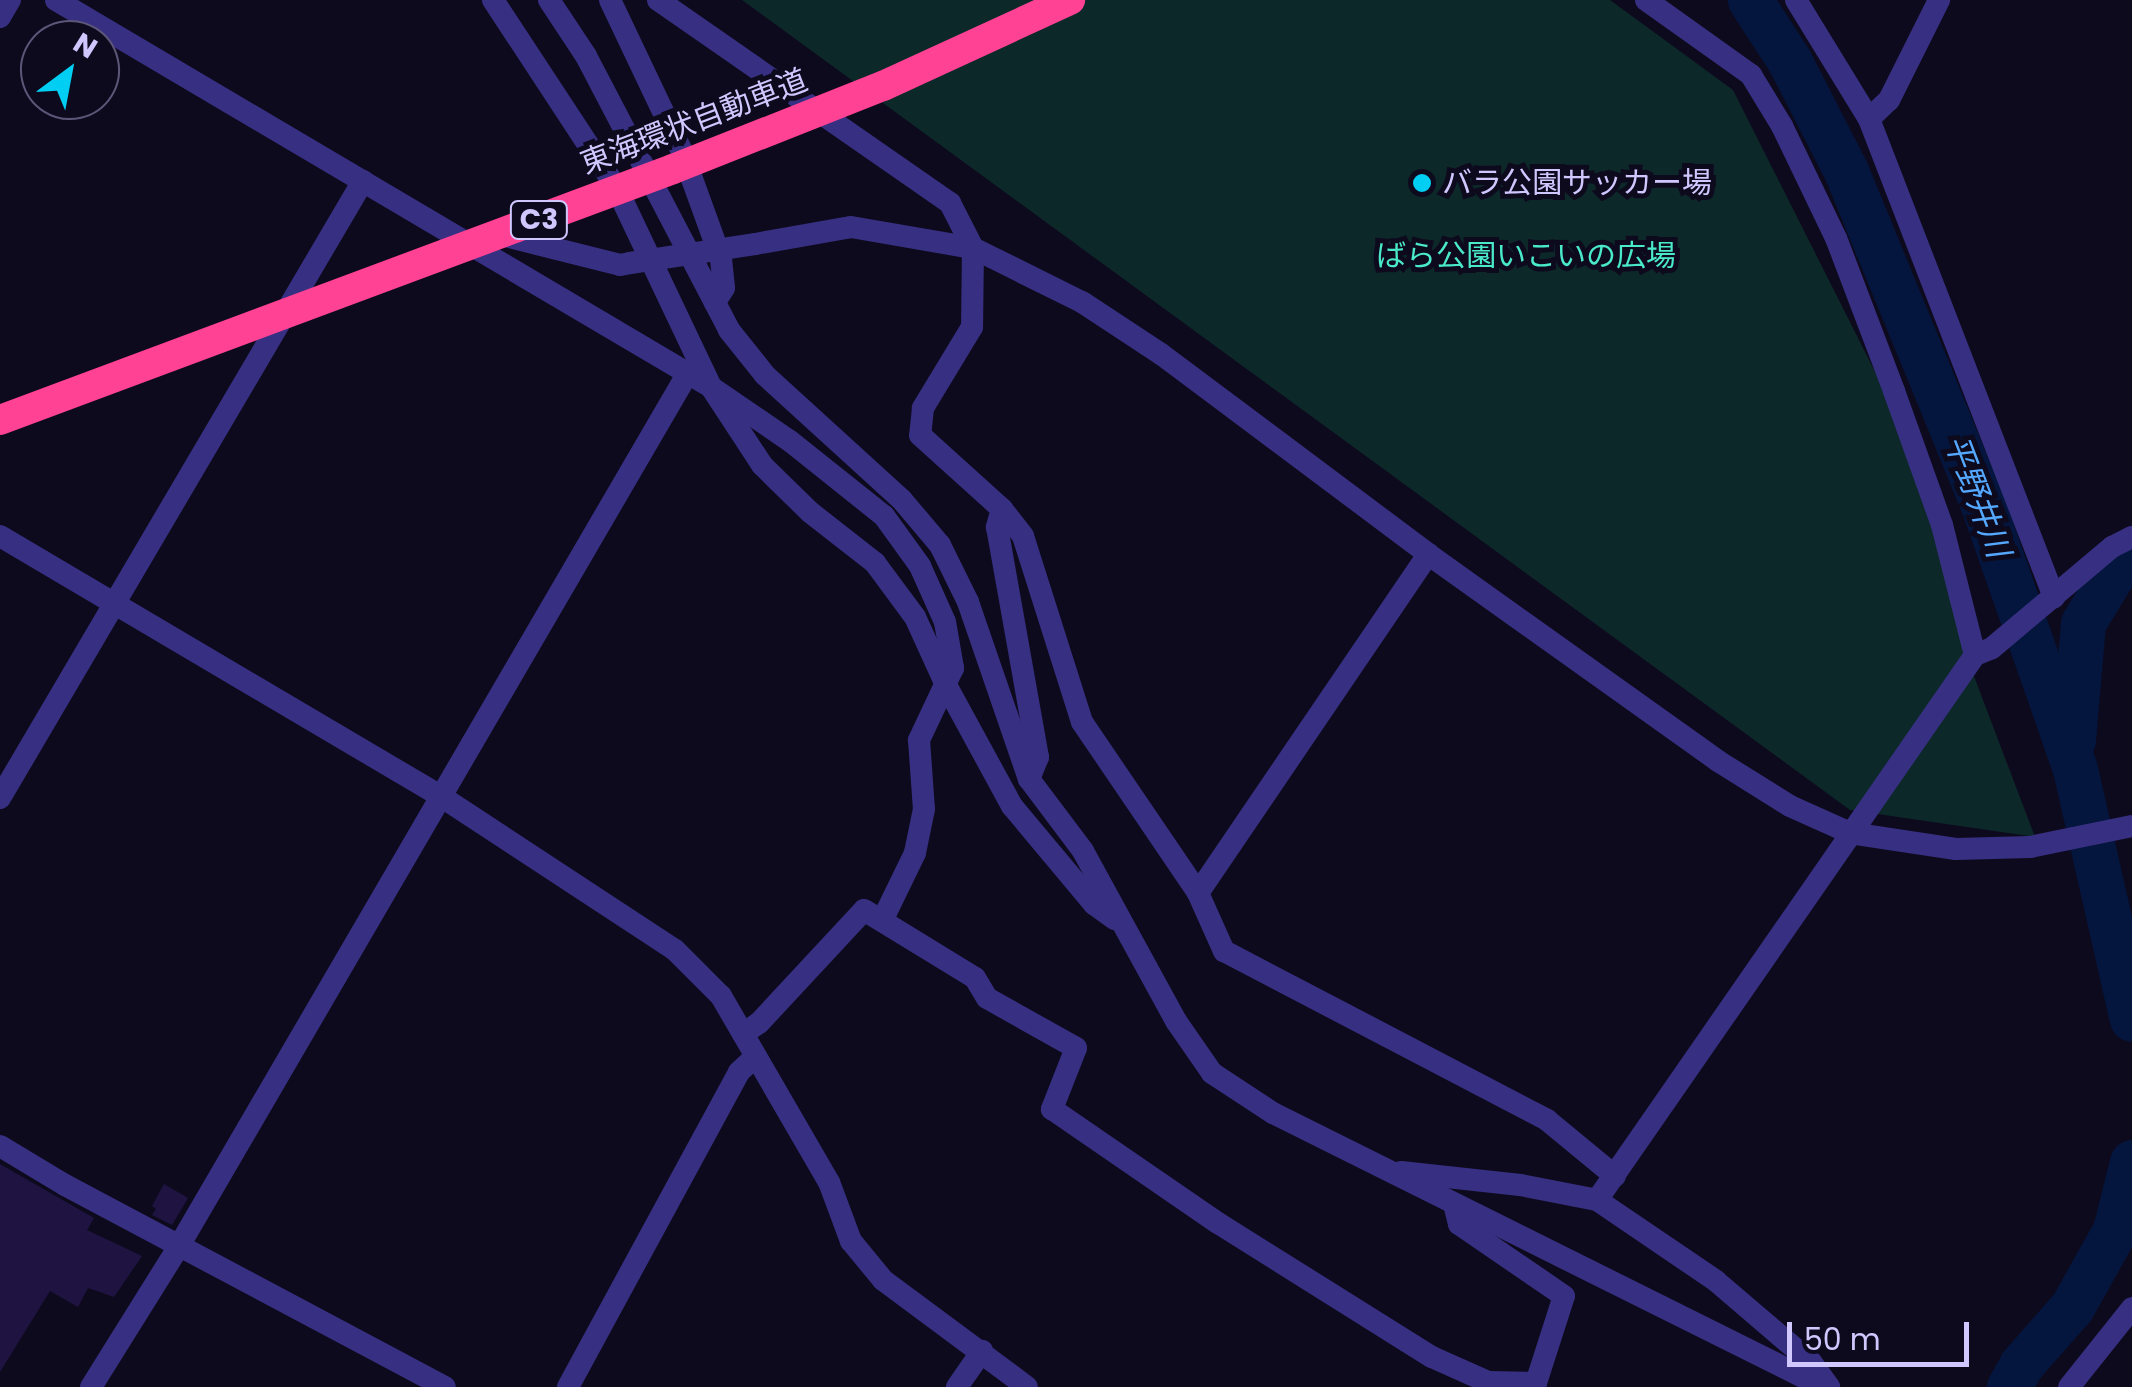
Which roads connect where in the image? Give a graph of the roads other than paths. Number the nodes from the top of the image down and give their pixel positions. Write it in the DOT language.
graph roads {
  1 [pos="10,0"];
  2 [pos="56,0"];
  3 [pos="494,0"];
  4 [pos="549,0"];
  5 [pos="610,0"];
  6 [pos="658,0"];
  7 [pos="1070,0"];
  8 [pos="1646,0"];
  9 [pos="1796,0"];
  10 [pos="1939,0"];
  11 [pos="0,17"];
  12 [pos="1870,119"];
  13 [pos="363,182"];
  14 [pos="422,216"];
  15 [pos="973,248"];
  16 [pos="715,302"];
  17 [pos="688,373"];
  18 [pos="711,387"];
  19 [pos="0,420"];
  20 [pos="893,508"];
  21 [pos="1002,509"];
  22 [pos="0,536"];
  23 [pos="2132,537"];
  24 [pos="1428,554"];
  25 [pos="2051,600"];
  26 [pos="114,602"];
  27 [pos="1984,651"];
  28 [pos="946,686"];
  29 [pos="1028,779"];
  30 [pos="442,797"];
  31 [pos="0,798"];
  32 [pos="2132,826"];
  33 [pos="1850,832"];
  34 [pos="1198,894"];
  35 [pos="883,919"];
  36 [pos="1122,924"];
  37 [pos="743,1034"];
  38 [pos="756,1056"];
  39 [pos="0,1146"];
  40 [pos="1387,1170"];
  41 [pos="1615,1176"];
  42 [pos="1596,1200"];
  43 [pos="1454,1204"];
  44 [pos="179,1246"];
  45 [pos="2132,1308"];
  46 [pos="982,1351"];
  47 [pos="91,1387"];
  48 [pos="445,1387"];
  49 [pos="568,1387"];
  50 [pos="957,1387"];
  51 [pos="1027,1387"];
  52 [pos="1826,1387"];
  53 [pos="2069,1387"];
  1 -- 11 [label="street"];
  2 -- 13 [label="street"];
  3 -- 18 [label="street"];
  4 -- 16 [label="street"];
  5 -- 16 [label="street"];
  6 -- 15 [label="street"];
  7 -- 19 [label="highway, 東海環状自動車道 / C3, bridge"];
  8 -- 27 [label="street"];
  9 -- 12 [label="street"];
  10 -- 12 [label="street"];
  12 -- 25 [label="street"];
  13 -- 14 [label="street"];
  13 -- 26 [label="street"];
  14 -- 15 [label="street, bridge"];
  14 -- 17 [label="street"];
  15 -- 21 [label="street"];
  15 -- 24 [label="street"];
  16 -- 20 [label="street"];
  17 -- 18 [label="street"];
  17 -- 30 [label="street"];
  18 -- 20 [label="street"];
  18 -- 28 [label="street"];
  20 -- 28 [label="street"];
  20 -- 29 [label="street"];
  21 -- 29 [label="street"];
  21 -- 34 [label="street"];
  22 -- 26 [label="street"];
  23 -- 25 [label="street"];
  24 -- 33 [label="street"];
  24 -- 34 [label="street"];
  25 -- 27 [label="street"];
  26 -- 30 [label="street"];
  26 -- 31 [label="street"];
  27 -- 33 [label="street"];
  28 -- 35 [label="street"];
  28 -- 36 [label="street"];
  29 -- 36 [label="street"];
  30 -- 37 [label="street"];
  30 -- 44 [label="street"];
  32 -- 33 [label="street"];
  33 -- 41 [label="street"];
  34 -- 41 [label="street"];
  35 -- 37 [label="street"];
  35 -- 43 [label="street"];
  36 -- 40 [label="street"];
  37 -- 38 [label="street"];
  38 -- 46 [label="street"];
  38 -- 49 [label="street"];
  39 -- 44 [label="street"];
  40 -- 42 [label="street"];
  40 -- 43 [label="street"];
  41 -- 42 [label="street"];
  42 -- 52 [label="street"];
  43 -- 52 [label="street"];
  44 -- 47 [label="street"];
  44 -- 48 [label="street"];
  45 -- 53 [label="street"];
  46 -- 50 [label="street"];
  46 -- 51 [label="street"];
}
